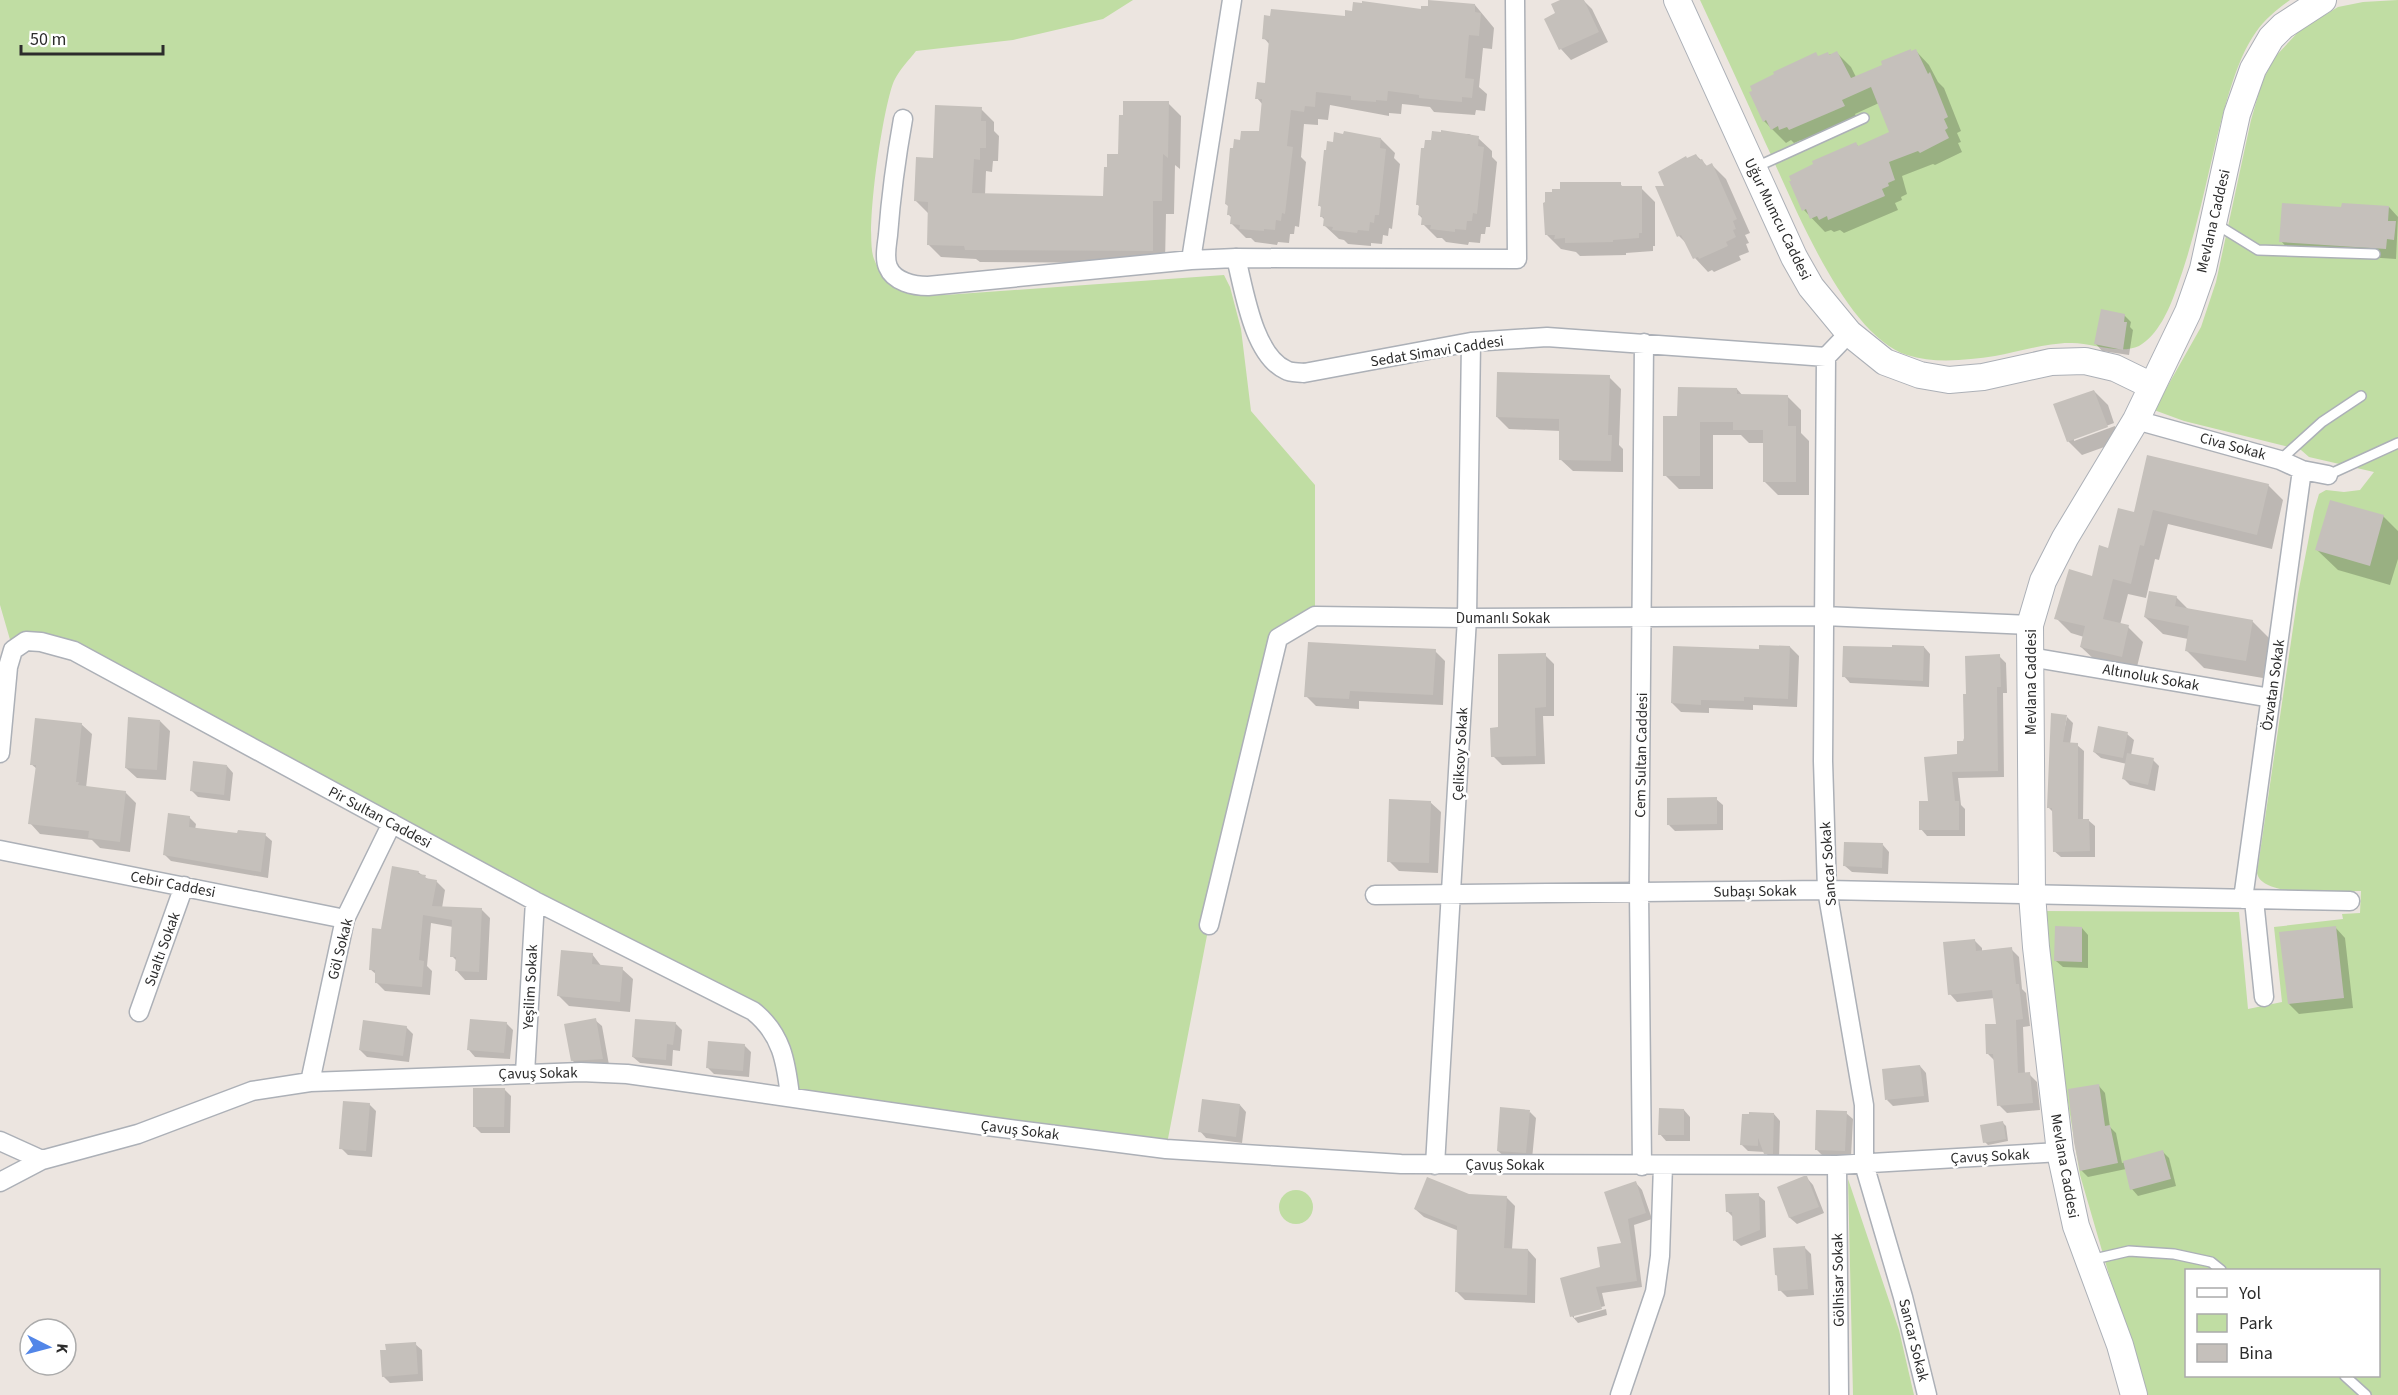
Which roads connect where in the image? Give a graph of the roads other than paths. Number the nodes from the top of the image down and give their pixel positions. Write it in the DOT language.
graph roads {
  1 [pos="1232,0"];
  2 [pos="1515,0"];
  3 [pos="1677,0"];
  4 [pos="2323,0"];
  5 [pos="1864,118"];
  6 [pos="903,119"];
  7 [pos="1754,168"];
  8 [pos="2213,222"];
  9 [pos="2375,254"];
  10 [pos="1236,258"];
  11 [pos="1191,260"];
  12 [pos="1849,333"];
  13 [pos="1471,342"];
  14 [pos="1644,343"];
  15 [pos="1826,357"];
  16 [pos="2152,386"];
  17 [pos="2361,396"];
  18 [pos="2136,420"];
  19 [pos="2398,443"];
  20 [pos="2280,460"];
  21 [pos="2302,470"];
  22 [pos="2328,475"];
  23 [pos="1824,616"];
  24 [pos="1467,618"];
  25 [pos="1642,618"];
  26 [pos="2030,625"];
  27 [pos="2030,657"];
  28 [pos="2271,698"];
  29 [pos="0,753"];
  30 [pos="392,824"];
  31 [pos="0,850"];
  32 [pos="184,886"];
  33 [pos="1827,890"];
  34 [pos="1639,892"];
  35 [pos="1452,894"];
  36 [pos="2032,894"];
  37 [pos="1375,895"];
  38 [pos="2249,900"];
  39 [pos="535,901"];
  40 [pos="2350,901"];
  41 [pos="345,919"];
  42 [pos="1209,925"];
  43 [pos="2264,997"];
  44 [pos="139,1012"];
  45 [pos="525,1073"];
  46 [pos="310,1082"];
  47 [pos="790,1096"];
  48 [pos="0,1141"];
  49 [pos="2060,1152"];
  50 [pos="42,1160"];
  51 [pos="1864,1164"];
  52 [pos="1435,1165"];
  53 [pos="1663,1165"];
  54 [pos="1837,1165"];
  55 [pos="1642,1166"];
  56 [pos="0,1182"];
  57 [pos="2089,1260"];
  58 [pos="2220,1269"];
  59 [pos="2346,1377"];
  60 [pos="1620,1395"];
  61 [pos="1839,1395"];
  62 [pos="1927,1395"];
  63 [pos="2134,1395"];
  64 [pos="2366,1395"];
  1 -- 11 [label="street"];
  2 -- 10 [label="street"];
  3 -- 7 [label="street, Uğur Mumcu Caddesi"];
  4 -- 8 [label="street, Mevlana Caddesi"];
  5 -- 7 [label="lane"];
  6 -- 11 [label="street"];
  7 -- 12 [label="street, Uğur Mumcu Caddesi"];
  8 -- 9 [label="lane"];
  8 -- 16 [label="street, Mevlana Caddesi"];
  10 -- 11 [label="street"];
  10 -- 13 [label="street, Sedat Simavi Caddesi"];
  12 -- 15 [label="street"];
  12 -- 16 [label="street, Uğur Mumcu Caddesi"];
  13 -- 14 [label="street, Sedat Simavi Caddesi"];
  13 -- 24 [label="street, Çeliksoy Sokak"];
  14 -- 15 [label="street, Sedat Simavi Caddesi"];
  14 -- 25 [label="street, Cem Sultan Caddesi"];
  15 -- 23 [label="street, Sancar Sokak"];
  16 -- 18 [label="street, Mevlana Caddesi"];
  17 -- 20 [label="lane"];
  18 -- 20 [label="street, Civa Sokak"];
  18 -- 26 [label="street, Mevlana Caddesi"];
  19 -- 22 [label="lane"];
  20 -- 21 [label="street, Civa Sokak"];
  21 -- 22 [label="street, Civa Sokak"];
  21 -- 28 [label="street, Özvatan Sokak"];
  23 -- 25 [label="street, Dumanlı Sokak"];
  23 -- 26 [label="street, Dumanlı Sokak"];
  23 -- 33 [label="street, Sancar Sokak"];
  24 -- 25 [label="street, Dumanlı Sokak"];
  24 -- 35 [label="street, Çeliksoy Sokak"];
  24 -- 42 [label="street, Dumanlı Sokak"];
  25 -- 34 [label="street, Cem Sultan Caddesi"];
  26 -- 27 [label="street, Mevlana Caddesi"];
  27 -- 28 [label="street, Altınoluk Sokak"];
  27 -- 36 [label="street, Mevlana Caddesi"];
  28 -- 38 [label="street, Özvatan Sokak"];
  29 -- 30 [label="street, Pir Sultan Caddesi"];
  30 -- 39 [label="street, Pir Sultan Caddesi"];
  30 -- 41 [label="street, Göl Sokak"];
  31 -- 32 [label="street, Cebir Caddesi"];
  32 -- 41 [label="street, Cebir Caddesi"];
  32 -- 44 [label="street, Sualtı Sokak"];
  33 -- 34 [label="street, Subaşı Sokak"];
  33 -- 36 [label="street, Subaşı Sokak"];
  33 -- 51 [label="street, Sancar Sokak"];
  34 -- 35 [label="street, Subaşı Sokak"];
  34 -- 55 [label="street, Cem Sultan Caddesi"];
  35 -- 37 [label="street, Subaşı Sokak"];
  35 -- 52 [label="street, Çeliksoy Sokak"];
  36 -- 38 [label="street, Subaşı Sokak"];
  36 -- 49 [label="street, Mevlana Caddesi"];
  38 -- 40 [label="street, Subaşı Sokak"];
  38 -- 43 [label="street, Özvatan Sokak"];
  39 -- 45 [label="street, Yeşilim Sokak"];
  39 -- 47 [label="street, Pir Sultan Caddesi"];
  41 -- 46 [label="street, Göl Sokak"];
  45 -- 46 [label="street, Çavuş Sokak"];
  45 -- 47 [label="street, Çavuş Sokak"];
  46 -- 50 [label="street, Çavuş Sokak"];
  47 -- 52 [label="street, Çavuş Sokak"];
  48 -- 50 [label="street"];
  49 -- 51 [label="street, Çavuş Sokak"];
  49 -- 57 [label="street, Mevlana Caddesi"];
  50 -- 56 [label="street, Çavuş Sokak"];
  51 -- 54 [label="street, Çavuş Sokak"];
  51 -- 62 [label="street, Sancar Sokak"];
  52 -- 55 [label="street, Çavuş Sokak"];
  53 -- 54 [label="street, Çavuş Sokak"];
  53 -- 55 [label="street, Çavuş Sokak"];
  53 -- 60 [label="street"];
  54 -- 61 [label="street, Gölhisar Sokak"];
  57 -- 58 [label="lane"];
  57 -- 63 [label="street, Mevlana Caddesi"];
  59 -- 64 [label="lane"];
}
